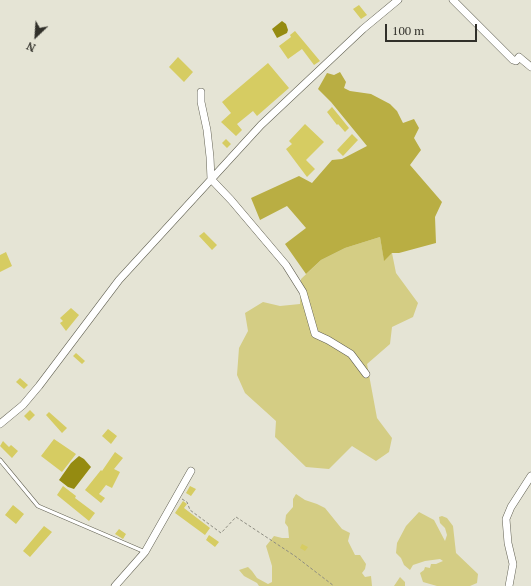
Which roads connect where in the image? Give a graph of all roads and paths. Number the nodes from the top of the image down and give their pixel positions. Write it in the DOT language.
graph roads {
  1 [pos="398,0"];
  2 [pos="454,0"];
  3 [pos="531,67"];
  4 [pos="201,92"];
  5 [pos="211,180"];
  6 [pos="366,374"];
  7 [pos="0,424"];
  8 [pos="0,460"];
  9 [pos="191,471"];
  10 [pos="531,476"];
  11 [pos="177,496"];
  12 [pos="145,552"];
  13 [pos="115,586"];
  14 [pos="334,586"];
  15 [pos="509,586"];
  1 -- 5 [label="street"];
  2 -- 3 [label="street"];
  4 -- 5 [label="street"];
  5 -- 6 [label="street"];
  5 -- 7 [label="street"];
  8 -- 12 [label="lane"];
  9 -- 11 [label="street"];
  10 -- 15 [label="street"];
  11 -- 12 [label="street"];
  11 -- 14 [label="path"];
  12 -- 13 [label="street"];
}
